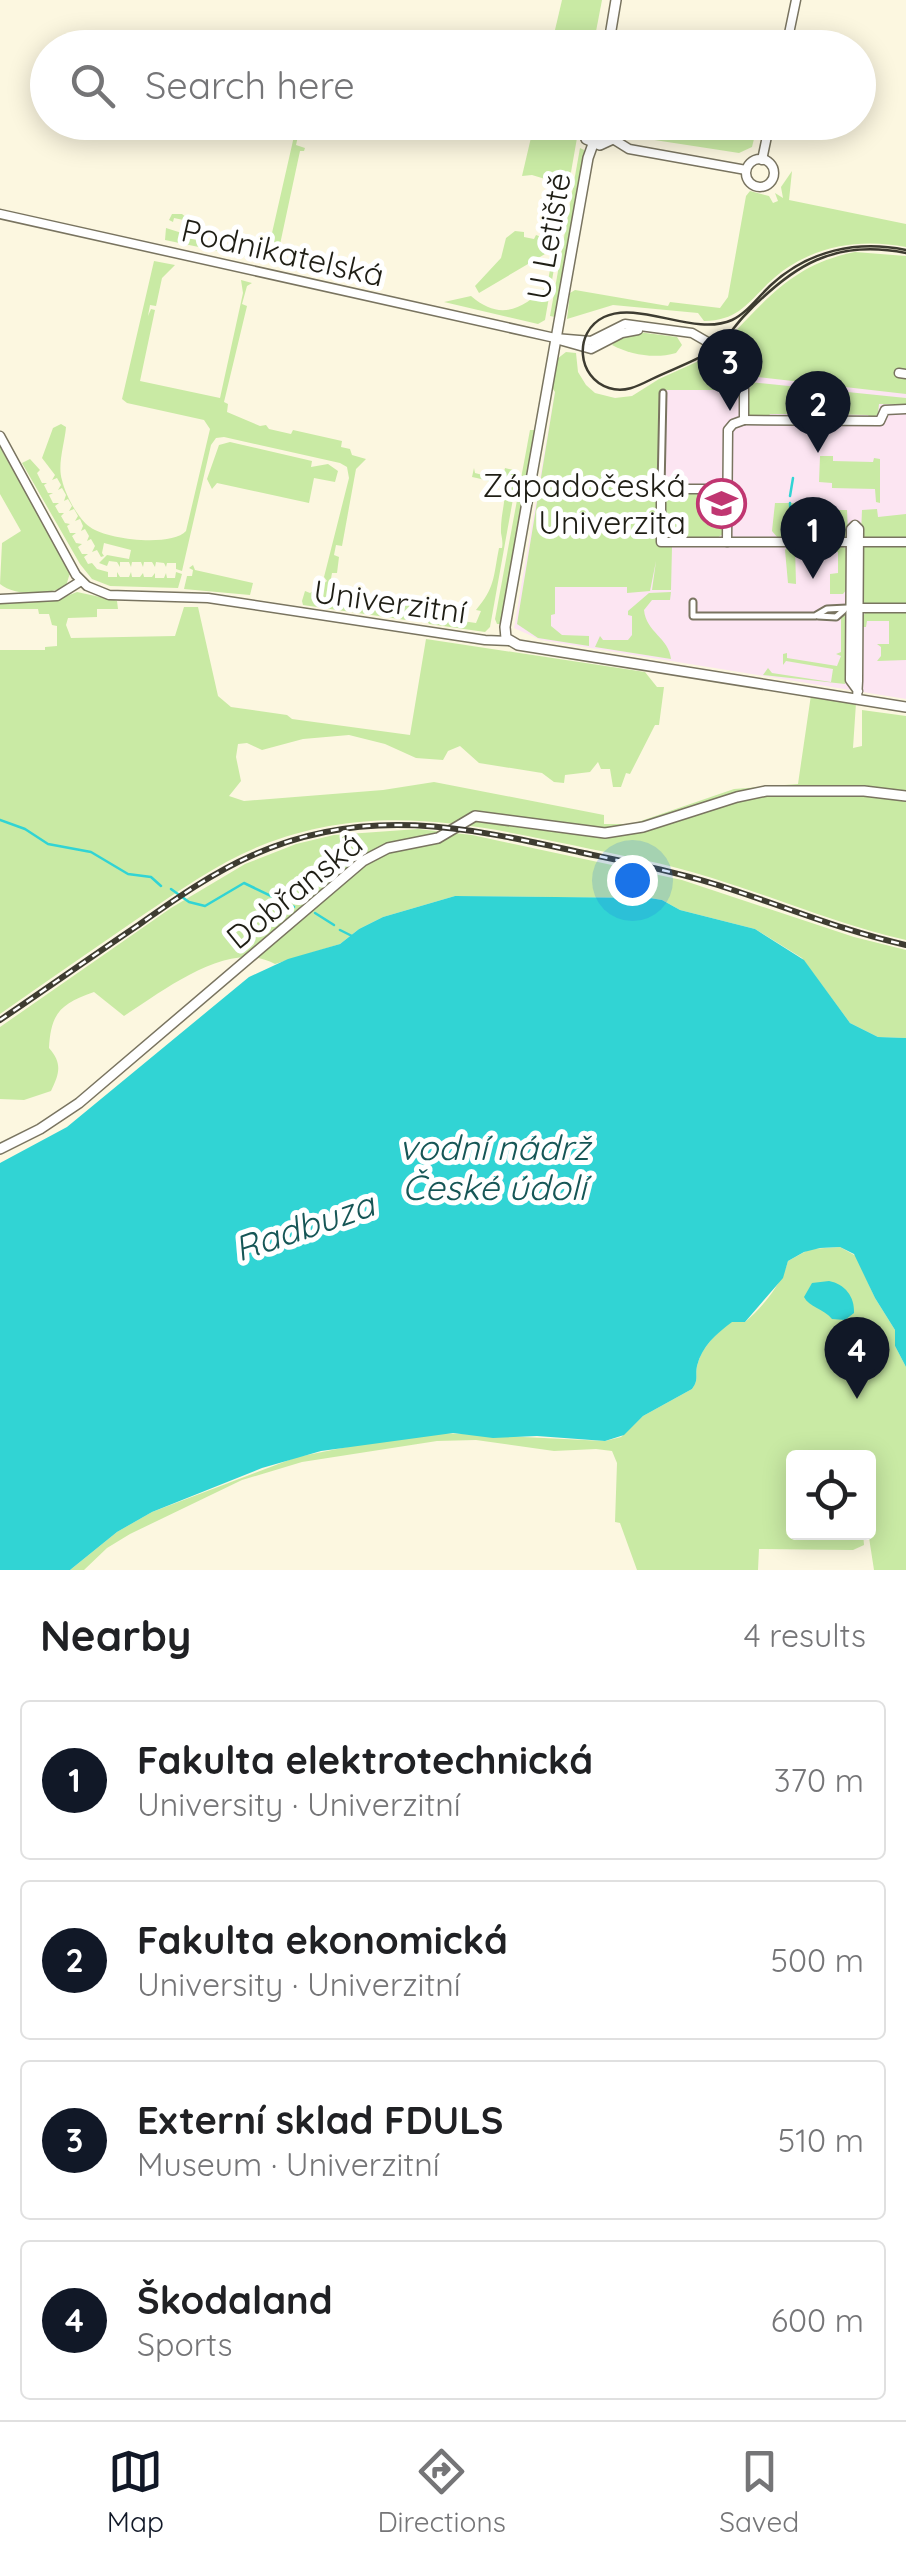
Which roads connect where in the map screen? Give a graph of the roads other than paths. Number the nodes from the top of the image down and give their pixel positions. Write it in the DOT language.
graph roads {
  1 [pos="616,0"];
  2 [pos="796,0"];
  3 [pos="611,30"];
  4 [pos="790,30"];
  5 [pos="588,140"];
  6 [pos="610,140"];
  7 [pos="616,140"];
  8 [pos="766,140"];
  9 [pos="593,144"];
  10 [pos="762,160"];
  11 [pos="746,170"];
  12 [pos="0,214"];
  13 [pos="555,338"];
  14 [pos="663,394"];
  15 [pos="906,409"];
  16 [pos="744,420"];
  17 [pos="0,436"];
  18 [pos="661,489"];
  19 [pos="727,490"];
  20 [pos="727,542"];
  21 [pos="855,542"];
  22 [pos="906,542"];
  23 [pos="81,581"];
  24 [pos="0,599"];
  25 [pos="693,602"];
  26 [pos="851,608"];
  27 [pos="906,608"];
  28 [pos="509,641"];
  29 [pos="858,695"];
  30 [pos="906,707"];
  31 [pos="906,796"];
  32 [pos="0,1149"];
  1 -- 3 [label="street"];
  2 -- 4 [label="street"];
  5 -- 9 [label="street, U Letiště"];
  6 -- 9 [label="street, U Letiště"];
  7 -- 11 [label="street"];
  8 -- 10 [label="street"];
  9 -- 13 [label="street, U Letiště"];
  10 -- 11 [label="street"];
  10 -- 11 [label="street"];
  12 -- 13 [label="street, Podnikatelská"];
  13 -- 16 [label="street, U Letiště"];
  13 -- 28 [label="street, U Letiště"];
  14 -- 18 [label="street"];
  15 -- 16 [label="street"];
  16 -- 19 [label="street"];
  17 -- 23 [label="street"];
  18 -- 19 [label="street"];
  18 -- 20 [label="street"];
  19 -- 20 [label="street"];
  20 -- 21 [label="street"];
  21 -- 22 [label="street"];
  21 -- 26 [label="street"];
  23 -- 24 [label="street"];
  23 -- 28 [label="street, Univerzitní"];
  25 -- 26 [label="street"];
  26 -- 27 [label="street"];
  26 -- 29 [label="street"];
  28 -- 29 [label="street, Univerzitní"];
  29 -- 30 [label="street, Univerzitní"];
  31 -- 32 [label="street, Dobřanská"];
}
